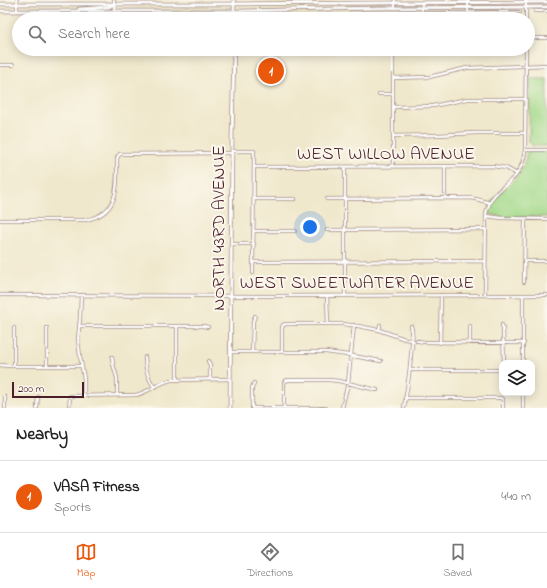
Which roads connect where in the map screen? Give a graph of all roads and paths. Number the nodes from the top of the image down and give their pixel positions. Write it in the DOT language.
graph roads {
  1 [pos="17,0"];
  2 [pos="395,1"];
  3 [pos="448,1"];
  4 [pos="468,1"];
  5 [pos="526,1"];
  6 [pos="114,2"];
  7 [pos="234,2"];
  8 [pos="422,2"];
  9 [pos="547,2"];
  10 [pos="0,4"];
  11 [pos="16,4"];
  12 [pos="153,4"];
  13 [pos="517,7"];
  14 [pos="526,7"];
  15 [pos="537,7"];
  16 [pos="547,7"];
  17 [pos="395,8"];
  18 [pos="422,8"];
  19 [pos="468,8"];
  20 [pos="0,11"];
  21 [pos="16,11"];
  22 [pos="76,11"];
  23 [pos="114,11"];
  24 [pos="153,11"];
  25 [pos="234,11"];
  26 [pos="535,11"];
  27 [pos="539,11"];
  28 [pos="547,11"];
  29 [pos="422,12"];
  30 [pos="468,12"];
  31 [pos="514,12"];
  32 [pos="520,12"];
  33 [pos="526,12"];
  34 [pos="535,38"];
  35 [pos="547,38"];
  36 [pos="234,56"];
  37 [pos="393,56"];
  38 [pos="526,56"];
  39 [pos="0,65"];
  40 [pos="13,65"];
  41 [pos="526,65"];
  42 [pos="547,65"];
  43 [pos="393,78"];
  44 [pos="380,94"];
  45 [pos="393,94"];
  46 [pos="525,99"];
  47 [pos="393,107"];
  48 [pos="525,133"];
  49 [pos="393,136"];
  50 [pos="525,150"];
  51 [pos="547,150"];
  52 [pos="232,152"];
  53 [pos="393,166"];
  54 [pos="444,166"];
  55 [pos="254,167"];
  56 [pos="345,167"];
  57 [pos="517,174"];
  58 [pos="327,198"];
  59 [pos="345,198"];
  60 [pos="444,198"];
  61 [pos="254,199"];
  62 [pos="295,199"];
  63 [pos="490,204"];
  64 [pos="486,216"];
  65 [pos="547,218"];
  66 [pos="525,219"];
  67 [pos="0,220"];
  68 [pos="485,229"];
  69 [pos="254,230"];
  70 [pos="295,230"];
  71 [pos="327,230"];
  72 [pos="345,230"];
  73 [pos="231,244"];
  74 [pos="254,244"];
  75 [pos="485,261"];
  76 [pos="524,261"];
  77 [pos="547,261"];
  78 [pos="254,262"];
  79 [pos="345,262"];
  80 [pos="253,273"];
  81 [pos="524,282"];
  82 [pos="523,294"];
  83 [pos="547,294"];
  84 [pos="0,295"];
  85 [pos="81,295"];
  86 [pos="441,295"];
  87 [pos="485,295"];
  88 [pos="231,296"];
  89 [pos="327,296"];
  90 [pos="345,296"];
  91 [pos="255,316"];
  92 [pos="328,324"];
  93 [pos="354,325"];
  94 [pos="380,325"];
  95 [pos="79,326"];
  96 [pos="177,326"];
  97 [pos="411,326"];
  98 [pos="470,326"];
  99 [pos="502,326"];
  100 [pos="14,328"];
  101 [pos="47,328"];
  102 [pos="208,328"];
  103 [pos="379,330"];
  104 [pos="413,341"];
  105 [pos="440,343"];
  106 [pos="470,343"];
  107 [pos="504,343"];
  108 [pos="524,343"];
  109 [pos="230,352"];
  110 [pos="252,352"];
  111 [pos="282,352"];
  112 [pos="351,355"];
  113 [pos="112,357"];
  114 [pos="145,357"];
  115 [pos="504,360"];
  116 [pos="523,360"];
  117 [pos="208,361"];
  118 [pos="381,361"];
  119 [pos="0,365"];
  120 [pos="14,366"];
  121 [pos="47,366"];
  122 [pos="82,366"];
  123 [pos="410,370"];
  124 [pos="499,370"];
  125 [pos="177,379"];
  126 [pos="210,379"];
  127 [pos="230,379"];
  128 [pos="254,383"];
  129 [pos="348,383"];
  130 [pos="154,387"];
  131 [pos="376,390"];
  132 [pos="117,395"];
  133 [pos="84,396"];
  134 [pos="523,396"];
  135 [pos="5,397"];
  136 [pos="38,397"];
  137 [pos="406,398"];
  138 [pos="5,408"];
  139 [pos="37,408"];
  140 [pos="69,408"];
  141 [pos="230,408"];
  142 [pos="252,408"];
  143 [pos="284,408"];
  144 [pos="311,408"];
  145 [pos="326,408"];
  146 [pos="342,408"];
  147 [pos="404,408"];
  148 [pos="503,408"];
  149 [pos="523,408"];
  1 -- 11 [label="street"];
  2 -- 7 [label="main road"];
  2 -- 8 [label="main road"];
  2 -- 17 [label="street"];
  3 -- 4 [label="main road"];
  3 -- 8 [label="main road"];
  4 -- 5 [label="main road"];
  4 -- 19 [label="street"];
  5 -- 9 [label="main road"];
  5 -- 14 [label="street"];
  6 -- 11 [label="main road"];
  6 -- 12 [label="main road"];
  6 -- 22 [label="main road"];
  6 -- 23 [label="street"];
  7 -- 12 [label="main road"];
  7 -- 25 [label="main road"];
  8 -- 18 [label="street"];
  10 -- 11 [label="main road"];
  11 -- 21 [label="street"];
  12 -- 24 [label="main road"];
  13 -- 14 [label="main road"];
  13 -- 19 [label="main road"];
  13 -- 31 [label="street"];
  14 -- 15 [label="main road"];
  14 -- 33 [label="street"];
  15 -- 16 [label="main road"];
  15 -- 27 [label="street"];
  17 -- 18 [label="main road"];
  17 -- 25 [label="main road"];
  18 -- 19 [label="main road"];
  18 -- 29 [label="street"];
  19 -- 30 [label="street"];
  20 -- 21 [label="main road"];
  21 -- 22 [label="main road"];
  22 -- 23 [label="main road"];
  23 -- 24 [label="main road"];
  24 -- 25 [label="main road"];
  26 -- 27 [label="street"];
  27 -- 28 [label="street"];
  30 -- 31 [label="street"];
  31 -- 32 [label="street"];
  34 -- 35 [label="street"];
  36 -- 52 [label="main road, NORTH 43RD AVENUE"];
  37 -- 43 [label="street"];
  38 -- 41 [label="street"];
  39 -- 40 [label="street"];
  41 -- 42 [label="street"];
  41 -- 43 [label="street"];
  41 -- 46 [label="street"];
  43 -- 45 [label="street"];
  44 -- 45 [label="street"];
  45 -- 47 [label="street"];
  46 -- 47 [label="street"];
  46 -- 48 [label="street"];
  47 -- 49 [label="street"];
  48 -- 49 [label="street"];
  48 -- 50 [label="street"];
  49 -- 53 [label="street"];
  50 -- 51 [label="street"];
  50 -- 57 [label="street"];
  52 -- 55 [label="street"];
  52 -- 67 [label="street"];
  52 -- 73 [label="main road, NORTH 43RD AVENUE"];
  53 -- 54 [label="street, WEST WILLOW AVENUE"];
  53 -- 56 [label="street, WEST WILLOW AVENUE"];
  54 -- 57 [label="street, WEST WILLOW AVENUE"];
  54 -- 60 [label="street"];
  55 -- 56 [label="street, WEST WILLOW AVENUE"];
  55 -- 61 [label="street"];
  56 -- 59 [label="street"];
  57 -- 63 [label="street"];
  58 -- 59 [label="street"];
  59 -- 60 [label="street"];
  59 -- 72 [label="street"];
  60 -- 63 [label="street"];
  61 -- 62 [label="street"];
  61 -- 69 [label="street"];
  63 -- 64 [label="street"];
  64 -- 66 [label="street"];
  64 -- 68 [label="street"];
  65 -- 66 [label="street"];
  66 -- 76 [label="street"];
  68 -- 72 [label="street"];
  68 -- 75 [label="street"];
  69 -- 70 [label="street"];
  69 -- 74 [label="street"];
  71 -- 72 [label="street"];
  72 -- 79 [label="street"];
  73 -- 74 [label="street"];
  73 -- 88 [label="main road, NORTH 43RD AVENUE"];
  74 -- 78 [label="street"];
  75 -- 79 [label="street"];
  75 -- 87 [label="street"];
  76 -- 77 [label="street"];
  76 -- 81 [label="street"];
  78 -- 79 [label="street"];
  78 -- 80 [label="street"];
  79 -- 90 [label="street"];
  82 -- 83 [label="street, WEST SWEETWATER AVENUE"];
  82 -- 87 [label="street, WEST SWEETWATER AVENUE"];
  82 -- 108 [label="street"];
  84 -- 85 [label="street, WEST SWEETWATER AVENUE"];
  85 -- 88 [label="street, WEST SWEETWATER AVENUE"];
  85 -- 95 [label="street"];
  86 -- 87 [label="street, WEST SWEETWATER AVENUE"];
  86 -- 90 [label="street, WEST SWEETWATER AVENUE"];
  86 -- 105 [label="street"];
  88 -- 89 [label="street, WEST SWEETWATER AVENUE"];
  88 -- 109 [label="main road, NORTH 43RD AVENUE"];
  89 -- 90 [label="street, WEST SWEETWATER AVENUE"];
  89 -- 92 [label="street"];
  91 -- 110 [label="street"];
  92 -- 93 [label="street"];
  92 -- 111 [label="street"];
  93 -- 103 [label="street"];
  93 -- 112 [label="street"];
  94 -- 103 [label="street"];
  95 -- 96 [label="street"];
  95 -- 122 [label="street"];
  96 -- 102 [label="street"];
  96 -- 125 [label="street"];
  97 -- 104 [label="street"];
  98 -- 106 [label="street"];
  99 -- 107 [label="street"];
  100 -- 120 [label="street"];
  101 -- 121 [label="street"];
  103 -- 104 [label="street"];
  104 -- 105 [label="street"];
  104 -- 123 [label="street"];
  105 -- 106 [label="street"];
  106 -- 107 [label="street"];
  107 -- 108 [label="street"];
  107 -- 115 [label="street"];
  108 -- 116 [label="street"];
  109 -- 110 [label="street"];
  109 -- 127 [label="main road, NORTH 43RD AVENUE"];
  110 -- 111 [label="street"];
  111 -- 112 [label="street"];
  112 -- 118 [label="street"];
  112 -- 129 [label="street"];
  113 -- 132 [label="street"];
  114 -- 130 [label="street"];
  117 -- 126 [label="street"];
  119 -- 120 [label="street"];
  120 -- 121 [label="street"];
  121 -- 122 [label="street"];
  122 -- 133 [label="street"];
  123 -- 124 [label="street"];
  123 -- 137 [label="street"];
  125 -- 126 [label="street"];
  125 -- 130 [label="street"];
  126 -- 127 [label="street"];
  127 -- 141 [label="main road, NORTH 43RD AVENUE"];
  128 -- 142 [label="street"];
  129 -- 131 [label="street"];
  129 -- 143 [label="street"];
  129 -- 146 [label="street"];
  130 -- 132 [label="street"];
  132 -- 133 [label="street"];
  133 -- 140 [label="street"];
  134 -- 149 [label="street"];
  135 -- 138 [label="street"];
  136 -- 139 [label="street"];
  137 -- 147 [label="street"];
  137 -- 148 [label="street"];
  142 -- 143 [label="street"];
  143 -- 144 [label="street"];
  144 -- 145 [label="street"];
}
